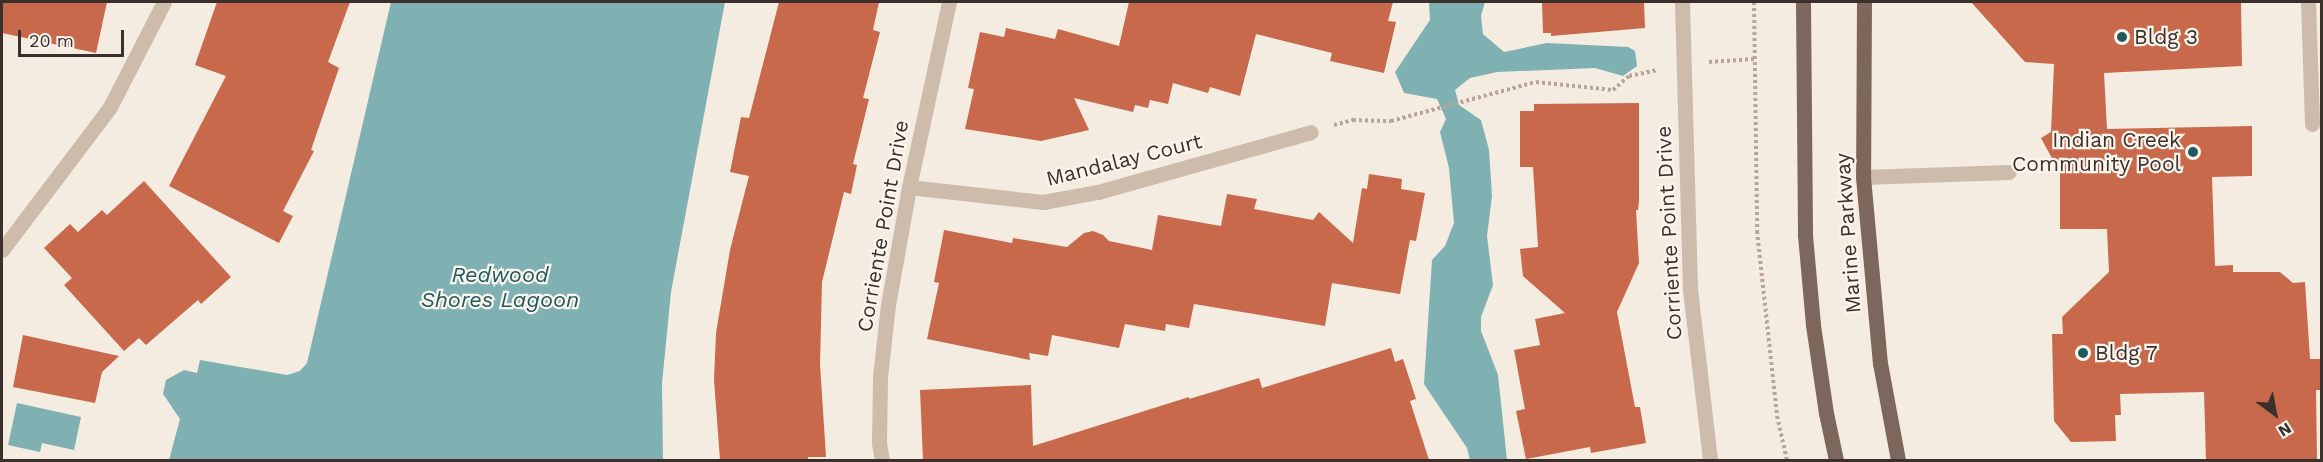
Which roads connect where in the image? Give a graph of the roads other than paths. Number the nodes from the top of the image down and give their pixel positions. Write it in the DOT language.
graph roads {
  1 [pos="164,2"];
  2 [pos="949,2"];
  3 [pos="1682,2"];
  4 [pos="1803,2"];
  5 [pos="1864,2"];
  6 [pos="2308,2"];
  7 [pos="2312,124"];
  8 [pos="1311,132"];
  9 [pos="2008,172"];
  10 [pos="1863,177"];
  11 [pos="909,187"];
  12 [pos="2,250"];
  13 [pos="882,460"];
  14 [pos="1710,460"];
  15 [pos="1836,460"];
  16 [pos="1898,460"];
  1 -- 12 [label="street"];
  2 -- 11 [label="street, Corriente Point Drive"];
  3 -- 14 [label="street, Corriente Point Drive"];
  4 -- 15 [label="main road, Marine Parkway"];
  5 -- 10 [label="main road, Marine Parkway"];
  6 -- 7 [label="street"];
  8 -- 11 [label="street, Mandalay Court"];
  9 -- 10 [label="street"];
  10 -- 16 [label="main road, Marine Parkway"];
  11 -- 13 [label="street, Corriente Point Drive"];
}
